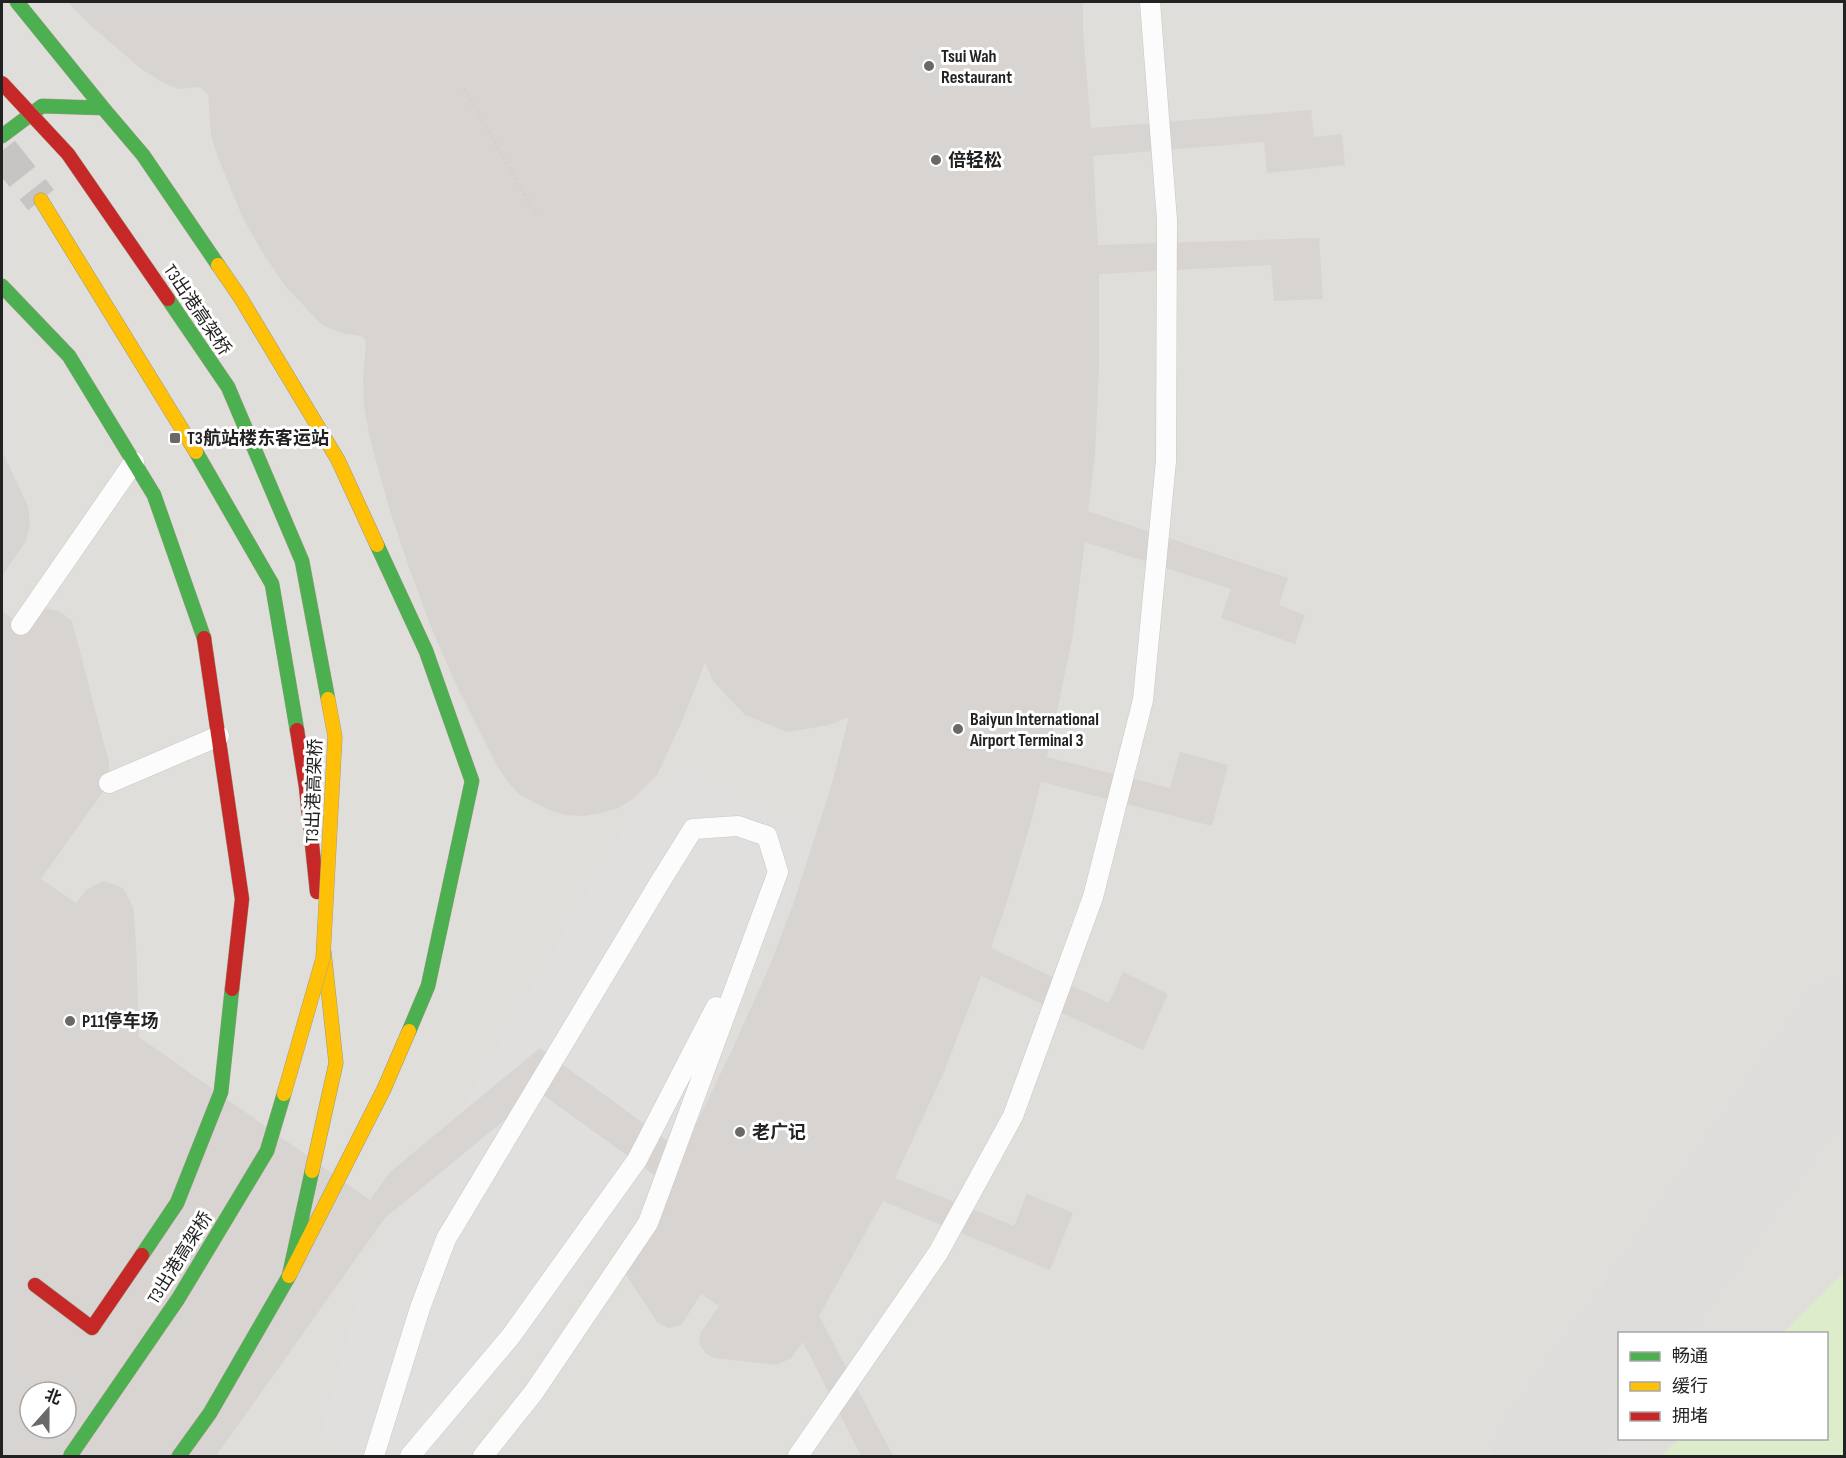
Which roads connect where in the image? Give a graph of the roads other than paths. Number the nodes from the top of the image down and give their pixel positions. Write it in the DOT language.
graph roads {
  1 [pos="17,2"];
  2 [pos="1150,2"];
  3 [pos="2,83"];
  4 [pos="103,108"];
  5 [pos="2,136"];
  6 [pos="41,200"];
  7 [pos="2,286"];
  8 [pos="134,462"];
  9 [pos="21,625"];
  10 [pos="219,736"];
  11 [pos="109,783"];
  12 [pos="760,921"];
  13 [pos="290,1276"];
  14 [pos="34,1285"];
  15 [pos="70,1456"];
  16 [pos="179,1456"];
  17 [pos="374,1456"];
  18 [pos="410,1456"];
  19 [pos="483,1456"];
  20 [pos="798,1456"];
  1 -- 4 [label="main road"];
  2 -- 20 [label="lane"];
  3 -- 15 [label="main road, T3出港高架桥, bridge"];
  4 -- 5 [label="main road"];
  4 -- 13 [label="main road"];
  6 -- 13 [label="main road"];
  7 -- 8 [label="main road"];
  8 -- 9 [label="lane"];
  8 -- 10 [label="main road"];
  10 -- 11 [label="lane"];
  10 -- 14 [label="main road"];
  12 -- 17 [label="lane"];
  12 -- 18 [label="lane"];
  12 -- 19 [label="lane"];
  13 -- 16 [label="main road"];
}
